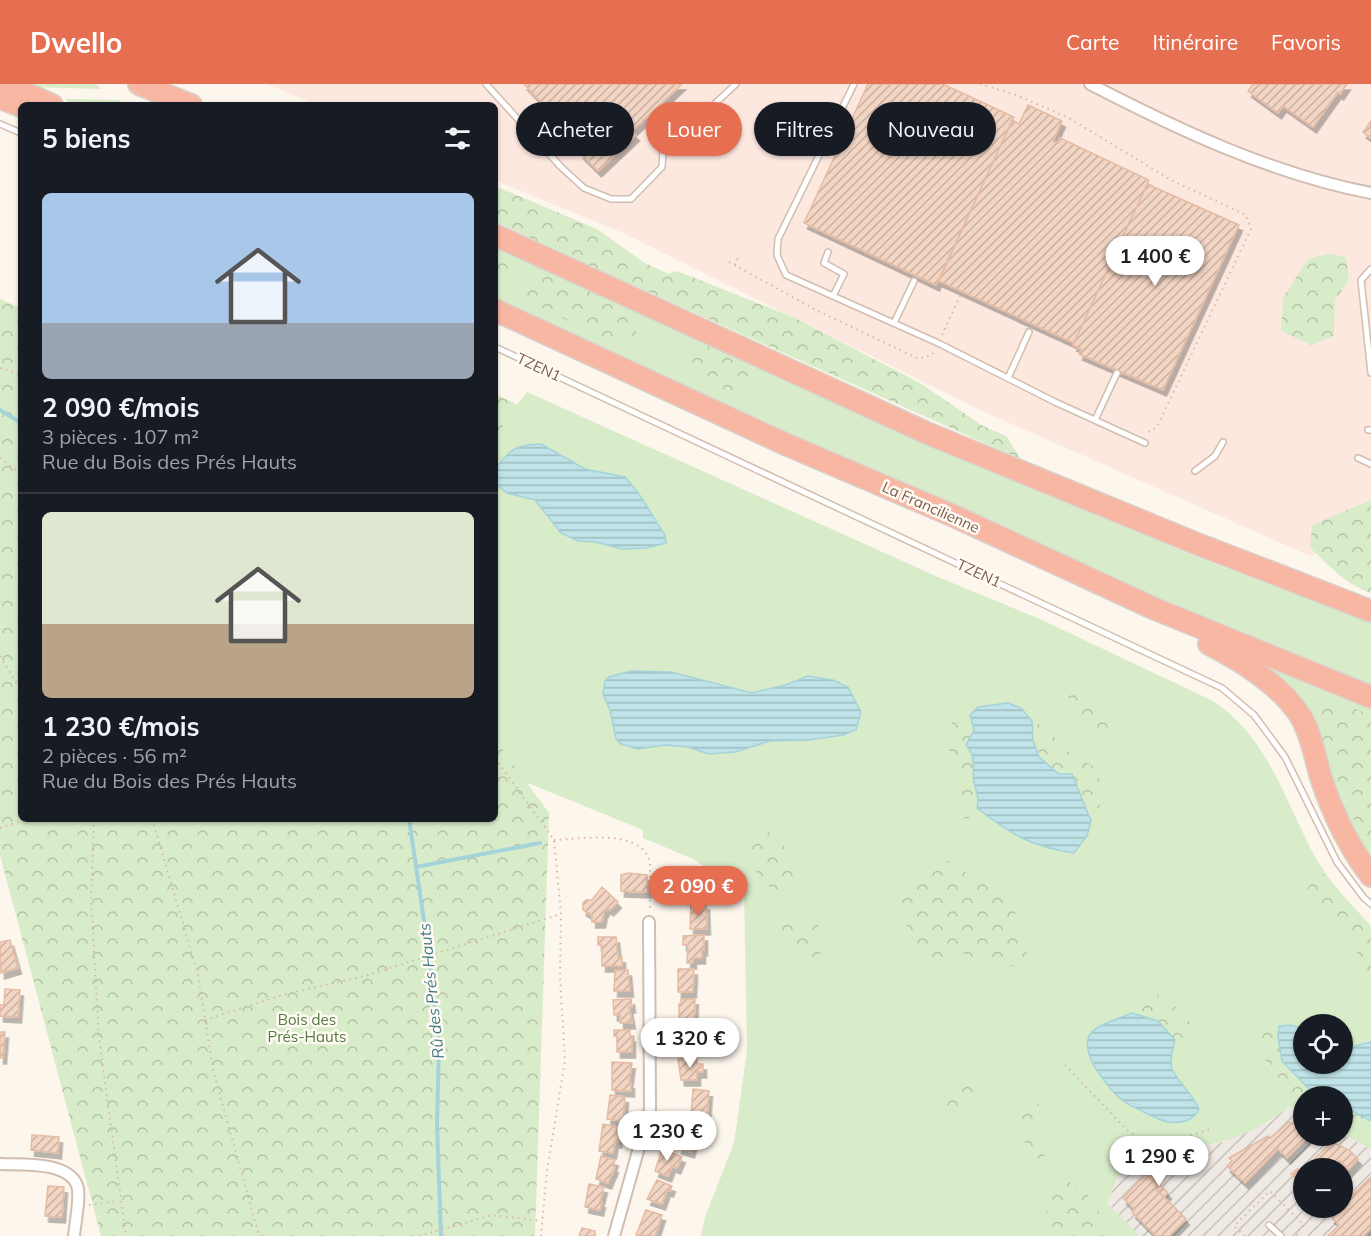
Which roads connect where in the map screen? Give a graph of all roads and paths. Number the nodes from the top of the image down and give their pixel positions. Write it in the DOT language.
graph roads {
  1 [pos="5,84"];
  2 [pos="139,84"];
  3 [pos="486,84"];
  4 [pos="736,84"];
  5 [pos="854,84"];
  6 [pos="980,84"];
  7 [pos="1090,84"];
  8 [pos="0,98"];
  9 [pos="45,102"];
  10 [pos="184,102"];
  11 [pos="18,105"];
  12 [pos="0,124"];
  13 [pos="18,131"];
  14 [pos="1371,193"];
  15 [pos="498,236"];
  16 [pos="828,252"];
  17 [pos="736,258"];
  18 [pos="729,262"];
  19 [pos="735,265"];
  20 [pos="1371,269"];
  21 [pos="914,281"];
  22 [pos="833,296"];
  23 [pos="816,310"];
  24 [pos="498,311"];
  25 [pos="894,323"];
  26 [pos="1029,332"];
  27 [pos="498,348"];
  28 [pos="0,368"];
  29 [pos="1371,372"];
  30 [pos="18,373"];
  31 [pos="1117,373"];
  32 [pos="1008,378"];
  33 [pos="1095,420"];
  34 [pos="1137,440"];
  35 [pos="1223,442"];
  36 [pos="1145,443"];
  37 [pos="0,458"];
  38 [pos="1358,458"];
  39 [pos="1371,464"];
  40 [pos="1195,471"];
  41 [pos="18,472"];
  42 [pos="1341,599"];
  43 [pos="1371,604"];
  44 [pos="1155,609"];
  45 [pos="1371,611"];
  46 [pos="0,656"];
  47 [pos="18,685"];
  48 [pos="1371,697"];
  49 [pos="498,762"];
  50 [pos="19,822"];
  51 [pos="94,822"];
  52 [pos="153,822"];
  53 [pos="0,828"];
  54 [pos="554,840"];
  55 [pos="1371,876"];
  56 [pos="1371,904"];
  57 [pos="561,914"];
  58 [pos="649,922"];
  59 [pos="205,1020"];
  60 [pos="1065,1065"];
  61 [pos="1210,1129"];
  62 [pos="0,1164"];
  63 [pos="120,1201"];
  64 [pos="86,1205"];
  65 [pos="542,1221"];
  66 [pos="1269,1225"];
  67 [pos="74,1236"];
  68 [pos="126,1236"];
  69 [pos="259,1236"];
  70 [pos="419,1236"];
  71 [pos="541,1236"];
  72 [pos="614,1236"];
  73 [pos="1245,1236"];
  74 [pos="1281,1236"];
  75 [pos="1298,1236"];
  1 -- 9 [label="highway"];
  2 -- 10 [label="highway"];
  3 -- 4 [label="lane"];
  5 -- 22 [label="lane"];
  6 -- 34 [label="path"];
  7 -- 14 [label="street"];
  8 -- 11 [label="highway"];
  12 -- 13 [label="lane"];
  15 -- 42 [label="highway"];
  16 -- 22 [label="lane"];
  17 -- 19 [label="path"];
  18 -- 19 [label="path"];
  19 -- 23 [label="path"];
  20 -- 29 [label="lane"];
  21 -- 25 [label="lane"];
  22 -- 25 [label="lane"];
  24 -- 44 [label="highway, La Francilienne"];
  25 -- 32 [label="lane"];
  26 -- 32 [label="lane"];
  27 -- 56 [label="lane, TZEN1"];
  28 -- 30 [label="path"];
  31 -- 33 [label="lane"];
  32 -- 33 [label="lane"];
  33 -- 34 [label="lane"];
  34 -- 36 [label="lane"];
  35 -- 40 [label="lane"];
  37 -- 41 [label="path"];
  38 -- 39 [label="lane"];
  42 -- 43 [label="highway"];
  42 -- 45 [label="highway"];
  44 -- 48 [label="highway, La Francilienne"];
  44 -- 55 [label="highway"];
  46 -- 47 [label="path"];
  49 -- 54 [label="path"];
  50 -- 53 [label="path"];
  51 -- 63 [label="path"];
  52 -- 59 [label="path"];
  54 -- 57 [label="path"];
  54 -- 58 [label="path"];
  57 -- 59 [label="path"];
  57 -- 65 [label="path"];
  58 -- 72 [label="street"];
  59 -- 69 [label="path"];
  60 -- 61 [label="path"];
  62 -- 67 [label="street"];
  63 -- 64 [label="path"];
  63 -- 68 [label="path"];
  65 -- 70 [label="path"];
  65 -- 71 [label="path"];
  66 -- 74 [label="lane"];
  73 -- 75 [label="path"];
}
